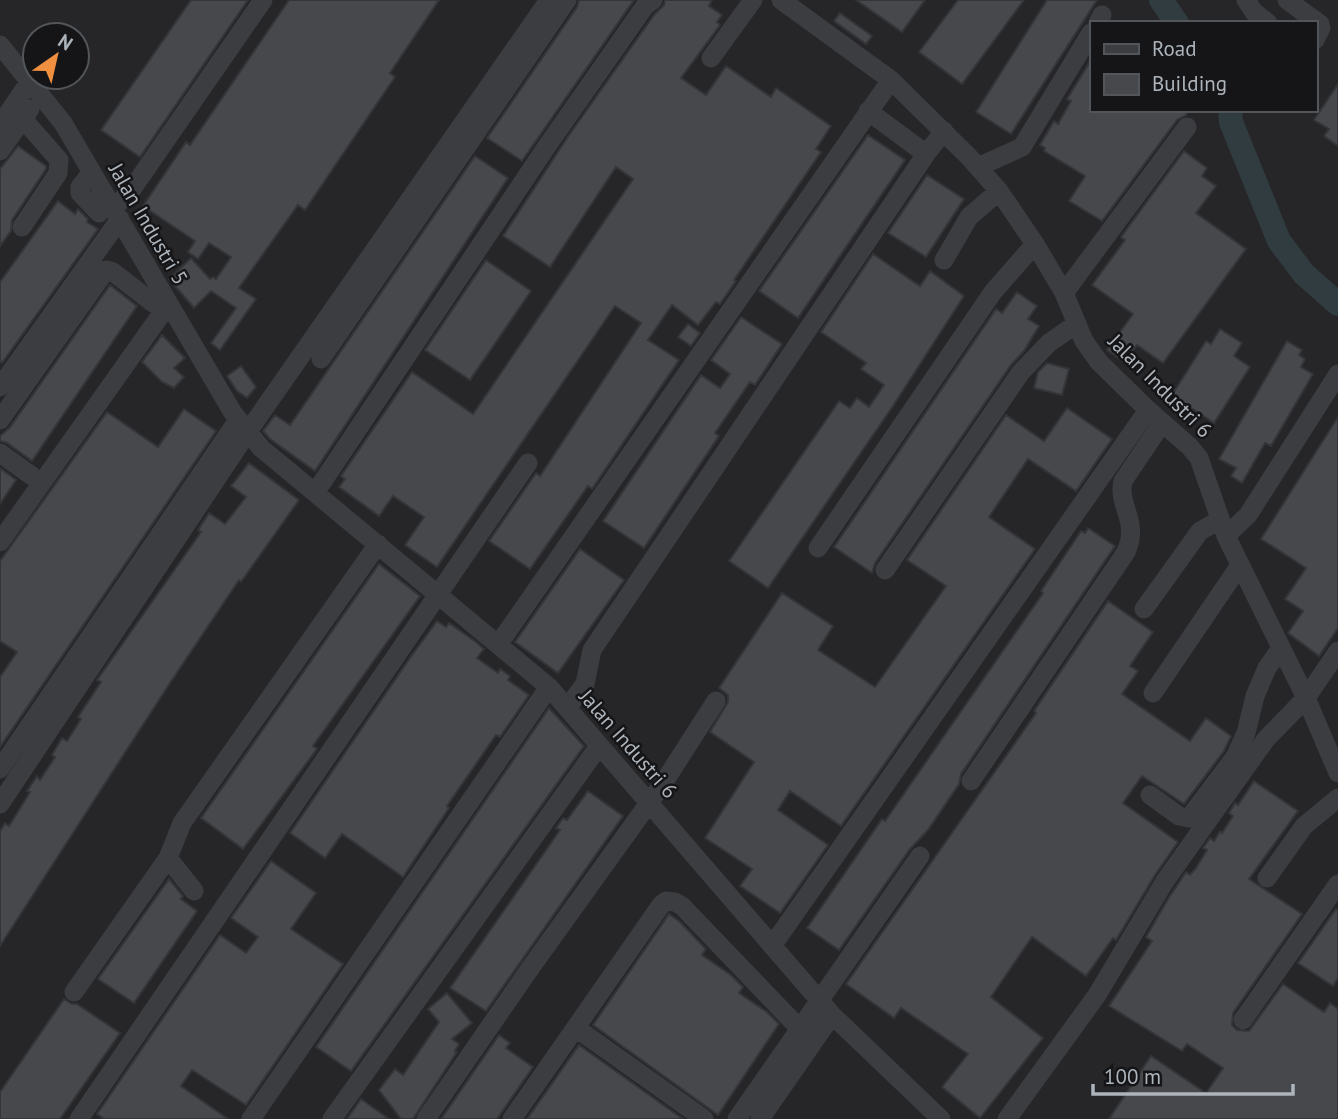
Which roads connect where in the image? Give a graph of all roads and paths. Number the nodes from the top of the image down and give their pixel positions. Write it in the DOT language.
graph roads {
  1 [pos="262,0"];
  2 [pos="549,0"];
  3 [pos="567,0"];
  4 [pos="653,0"];
  5 [pos="753,0"];
  6 [pos="781,0"];
  7 [pos="1246,0"];
  8 [pos="1287,0"];
  9 [pos="1265,21"];
  10 [pos="1090,35"];
  11 [pos="1317,36"];
  12 [pos="0,45"];
  13 [pos="711,58"];
  14 [pos="21,70"];
  15 [pos="891,80"];
  16 [pos="33,91"];
  17 [pos="35,91"];
  18 [pos="38,91"];
  19 [pos="868,111"];
  20 [pos="23,119"];
  21 [pos="0,125"];
  22 [pos="1187,127"];
  23 [pos="944,131"];
  24 [pos="0,151"];
  25 [pos="926,154"];
  26 [pos="978,167"];
  27 [pos="999,191"];
  28 [pos="111,214"];
  29 [pos="22,228"];
  30 [pos="1035,244"];
  31 [pos="944,260"];
  32 [pos="1063,293"];
  33 [pos="161,300"];
  34 [pos="1076,324"];
  35 [pos="321,359"];
  36 [pos="1338,374"];
  37 [pos="0,387"];
  38 [pos="1155,417"];
  39 [pos="0,419"];
  40 [pos="242,426"];
  41 [pos="0,453"];
  42 [pos="527,463"];
  43 [pos="32,475"];
  44 [pos="315,493"];
  45 [pos="0,521"];
  46 [pos="1223,528"];
  47 [pos="0,542"];
  48 [pos="378,544"];
  49 [pos="818,548"];
  50 [pos="1240,565"];
  51 [pos="886,570"];
  52 [pos="438,596"];
  53 [pos="1144,609"];
  54 [pos="498,645"];
  55 [pos="1281,648"];
  56 [pos="1338,651"];
  57 [pos="549,687"];
  58 [pos="1153,693"];
  59 [pos="1306,698"];
  60 [pos="716,701"];
  61 [pos="567,708"];
  62 [pos="598,746"];
  63 [pos="0,769"];
  64 [pos="1338,773"];
  65 [pos="971,781"];
  66 [pos="1150,795"];
  67 [pos="1338,798"];
  68 [pos="648,802"];
  69 [pos="0,804"];
  70 [pos="920,856"];
  71 [pos="168,858"];
  72 [pos="1266,878"];
  73 [pos="1338,884"];
  74 [pos="194,891"];
  75 [pos="772,946"];
  76 [pos="74,992"];
  77 [pos="826,1008"];
  78 [pos="1243,1020"];
  79 [pos="576,1028"];
  80 [pos="800,1028"];
  81 [pos="79,1119"];
  82 [pos="251,1119"];
  83 [pos="332,1119"];
  84 [pos="426,1119"];
  85 [pos="512,1119"];
  86 [pos="704,1119"];
  87 [pos="737,1119"];
  88 [pos="760,1119"];
  89 [pos="941,1119"];
  90 [pos="1007,1119"];
  1 -- 28 [label="street"];
  2 -- 40 [label="street"];
  3 -- 35 [label="street"];
  4 -- 44 [label="street"];
  5 -- 13 [label="street"];
  6 -- 15 [label="street, Jalan Industri 6"];
  7 -- 9 [label="street"];
  8 -- 11 [label="street"];
  10 -- 26 [label="street"];
  12 -- 14 [label="street, Jalan Industri 5"];
  15 -- 19 [label="street"];
  15 -- 23 [label="street, Jalan Industri 6"];
  16 -- 21 [label="street"];
  17 -- 20 [label="street"];
  18 -- 28 [label="street, Jalan Industri 5"];
  19 -- 25 [label="street"];
  19 -- 54 [label="street"];
  20 -- 24 [label="street"];
  20 -- 29 [label="street"];
  22 -- 32 [label="street"];
  23 -- 25 [label="street"];
  23 -- 26 [label="street, Jalan Industri 6"];
  25 -- 61 [label="street"];
  26 -- 27 [label="street, Jalan Industri 6"];
  27 -- 30 [label="street, Jalan Industri 6"];
  27 -- 31 [label="street"];
  28 -- 33 [label="street, Jalan Industri 5"];
  28 -- 37 [label="street"];
  30 -- 32 [label="street, Jalan Industri 6"];
  30 -- 49 [label="street"];
  32 -- 34 [label="street, Jalan Industri 6"];
  33 -- 39 [label="street"];
  33 -- 40 [label="street, Jalan Industri 5"];
  33 -- 43 [label="street"];
  33 -- 47 [label="street"];
  34 -- 38 [label="street, Jalan Industri 6"];
  34 -- 51 [label="street"];
  36 -- 46 [label="street"];
  38 -- 46 [label="street, Jalan Industri 6"];
  38 -- 65 [label="street"];
  38 -- 75 [label="street"];
  40 -- 44 [label="street, Jalan Industri 6"];
  40 -- 63 [label="street"];
  40 -- 69 [label="street"];
  41 -- 43 [label="street"];
  42 -- 52 [label="street"];
  43 -- 45 [label="street"];
  44 -- 48 [label="street, Jalan Industri 6"];
  46 -- 50 [label="street, Jalan Industri 6"];
  46 -- 53 [label="street"];
  48 -- 52 [label="street, Jalan Industri 6"];
  48 -- 71 [label="street"];
  50 -- 55 [label="street, Jalan Industri 6"];
  50 -- 58 [label="street"];
  52 -- 54 [label="street, Jalan Industri 6"];
  52 -- 81 [label="street"];
  54 -- 57 [label="street, Jalan Industri 6"];
  55 -- 59 [label="street, Jalan Industri 6"];
  55 -- 66 [label="street"];
  56 -- 59 [label="street"];
  57 -- 61 [label="street, Jalan Industri 6"];
  57 -- 82 [label="street"];
  59 -- 64 [label="street, Jalan Industri 6"];
  59 -- 90 [label="street"];
  60 -- 68 [label="street"];
  61 -- 62 [label="street, Jalan Industri 6"];
  62 -- 68 [label="street, Jalan Industri 6"];
  62 -- 83 [label="street"];
  67 -- 72 [label="street"];
  68 -- 75 [label="street, Jalan Industri 6"];
  68 -- 84 [label="street"];
  70 -- 77 [label="street"];
  71 -- 74 [label="street"];
  71 -- 76 [label="street"];
  73 -- 78 [label="street"];
  75 -- 77 [label="street, Jalan Industri 6"];
  77 -- 80 [label="street"];
  77 -- 88 [label="street"];
  77 -- 89 [label="street, Jalan Industri 6"];
  79 -- 80 [label="street"];
  79 -- 85 [label="street"];
  79 -- 86 [label="street"];
  80 -- 87 [label="street"];
}
